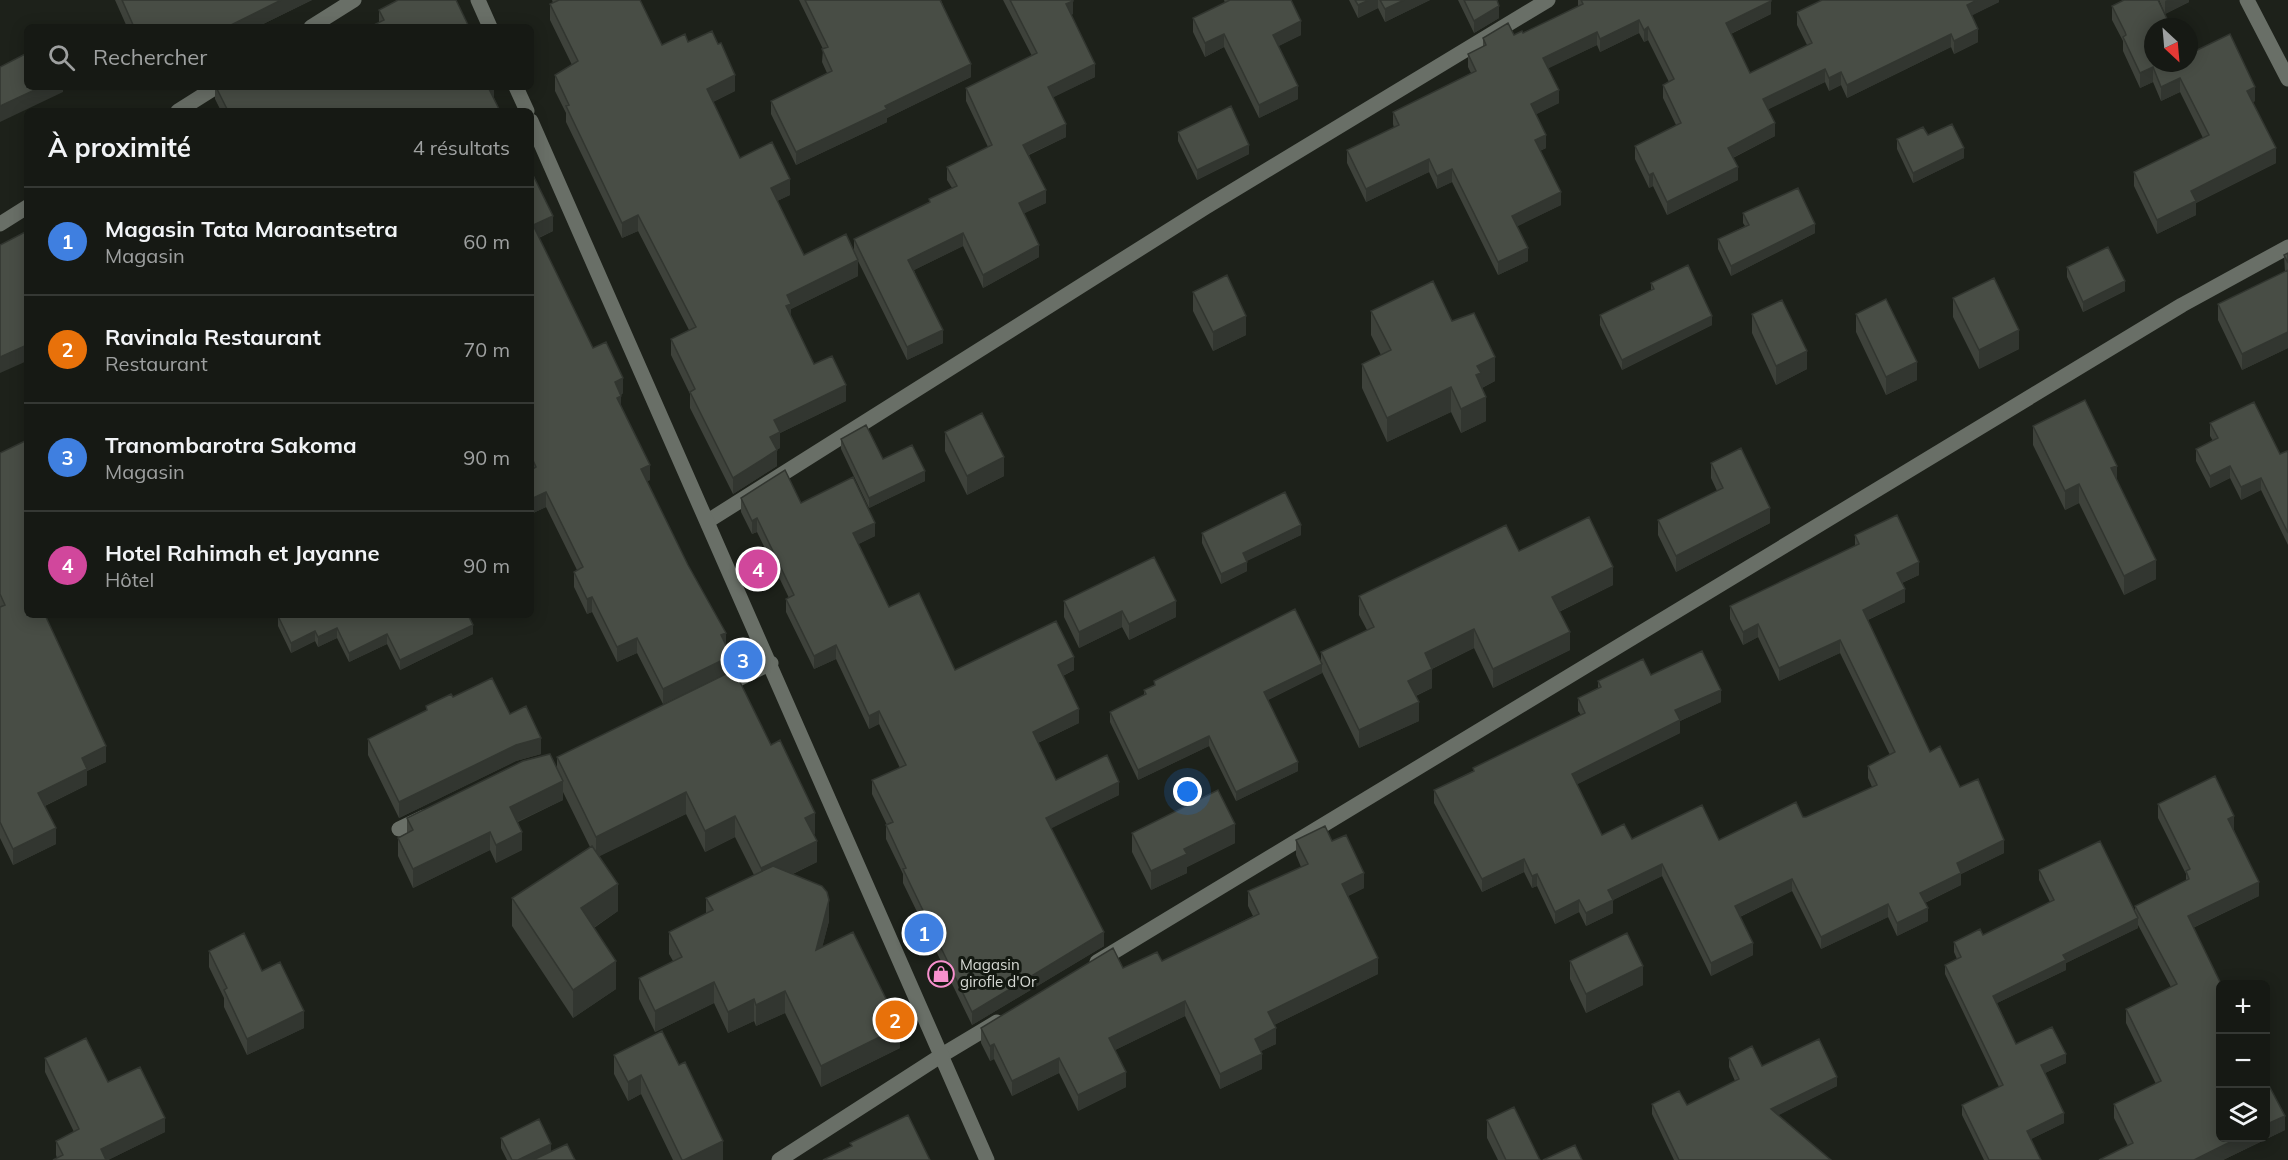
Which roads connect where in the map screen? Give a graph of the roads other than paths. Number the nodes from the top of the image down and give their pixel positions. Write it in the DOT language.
graph roads {
  1 [pos="354,0"];
  2 [pos="478,0"];
  3 [pos="1548,0"];
  4 [pos="2247,0"];
  5 [pos="316,24"];
  6 [pos="488,24"];
  7 [pos="2288,79"];
  8 [pos="211,90"];
  9 [pos="517,90"];
  10 [pos="183,108"];
  11 [pos="526,108"];
  12 [pos="534,128"];
  13 [pos="24,209"];
  14 [pos="0,224"];
  15 [pos="2288,247"];
  16 [pos="708,521"];
  17 [pos="771,663"];
  18 [pos="710,692"];
  19 [pos="439,810"];
  20 [pos="399,829"];
  21 [pos="1081,971"];
  22 [pos="1011,1013"];
  23 [pos="942,1055"];
  24 [pos="779,1160"];
  25 [pos="987,1160"];
  1 -- 5 [label="street"];
  2 -- 6 [label="street"];
  3 -- 16 [label="street"];
  4 -- 7 [label="street"];
  8 -- 10 [label="street"];
  9 -- 11 [label="street"];
  12 -- 16 [label="street"];
  13 -- 14 [label="street"];
  15 -- 21 [label="street"];
  16 -- 17 [label="street"];
  17 -- 18 [label="street"];
  17 -- 23 [label="street"];
  19 -- 20 [label="street"];
  22 -- 23 [label="street"];
  23 -- 24 [label="street"];
  23 -- 25 [label="street"];
}
